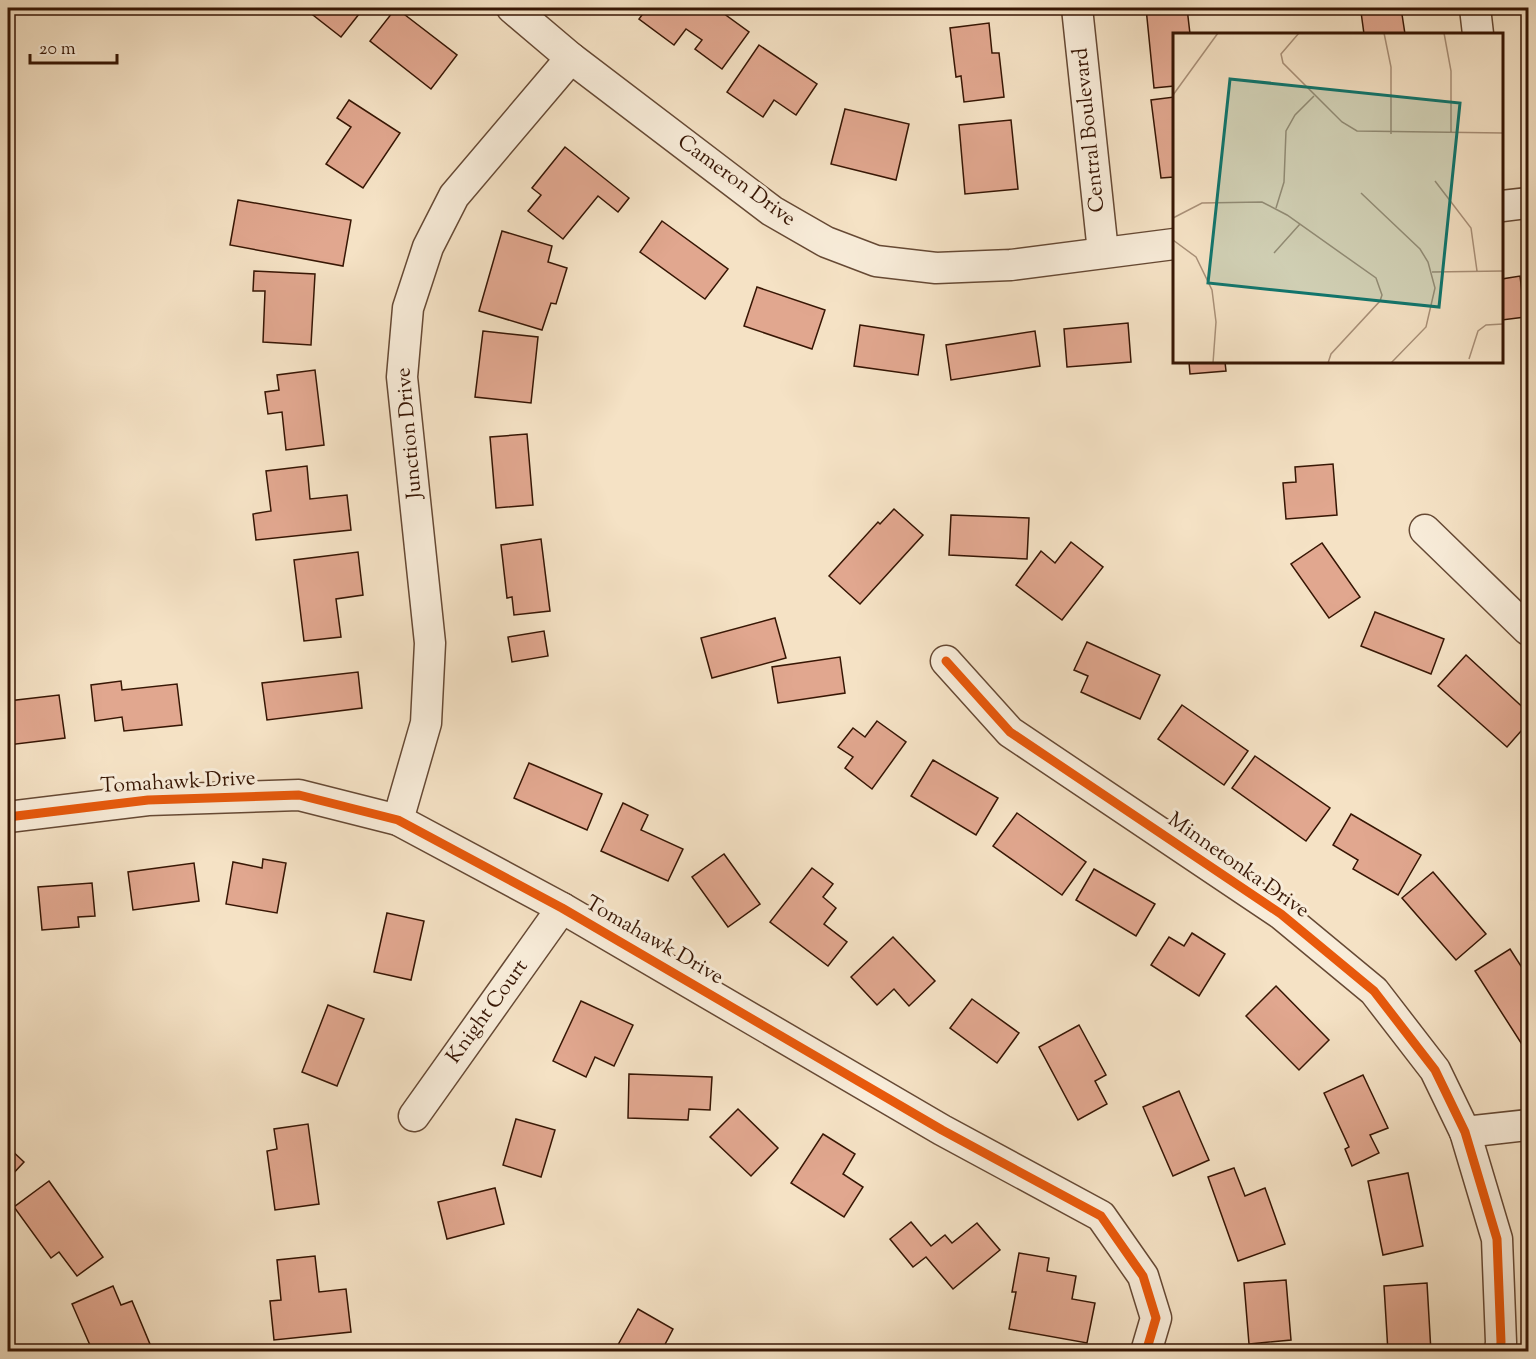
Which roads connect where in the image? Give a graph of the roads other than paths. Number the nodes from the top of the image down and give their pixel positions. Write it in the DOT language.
graph roads {
  1 [pos="512,8"];
  2 [pos="1077,8"];
  3 [pos="1475,8"];
  4 [pos="1478,33"];
  5 [pos="571,58"];
  6 [pos="1528,203"];
  7 [pos="1503,206"];
  8 [pos="1173,244"];
  9 [pos="1103,252"];
  10 [pos="1425,530"];
  11 [pos="1528,630"];
  12 [pos="946,661"];
  13 [pos="8,817"];
  14 [pos="398,820"];
  15 [pos="562,908"];
  16 [pos="414,1116"];
  17 [pos="1528,1125"];
  18 [pos="1465,1132"];
  19 [pos="1146,1352"];
  20 [pos="1500,1352"];
  1 -- 5 [label="street, Cameron Drive"];
  2 -- 9 [label="street, Central Boulevard"];
  3 -- 4 [label="street"];
  5 -- 9 [label="street, Cameron Drive"];
  5 -- 14 [label="street, Junction Drive"];
  6 -- 7 [label="street"];
  8 -- 9 [label="street, Cameron Drive"];
  10 -- 11 [label="street"];
  12 -- 18 [label="street, Minnetonka Drive"];
  13 -- 14 [label="street, Tomahawk Drive"];
  14 -- 15 [label="street, Tomahawk Drive"];
  15 -- 16 [label="street, Knight Court"];
  15 -- 19 [label="street, Tomahawk Drive"];
  17 -- 18 [label="street"];
  18 -- 20 [label="street, Minnetonka Drive"];
}
